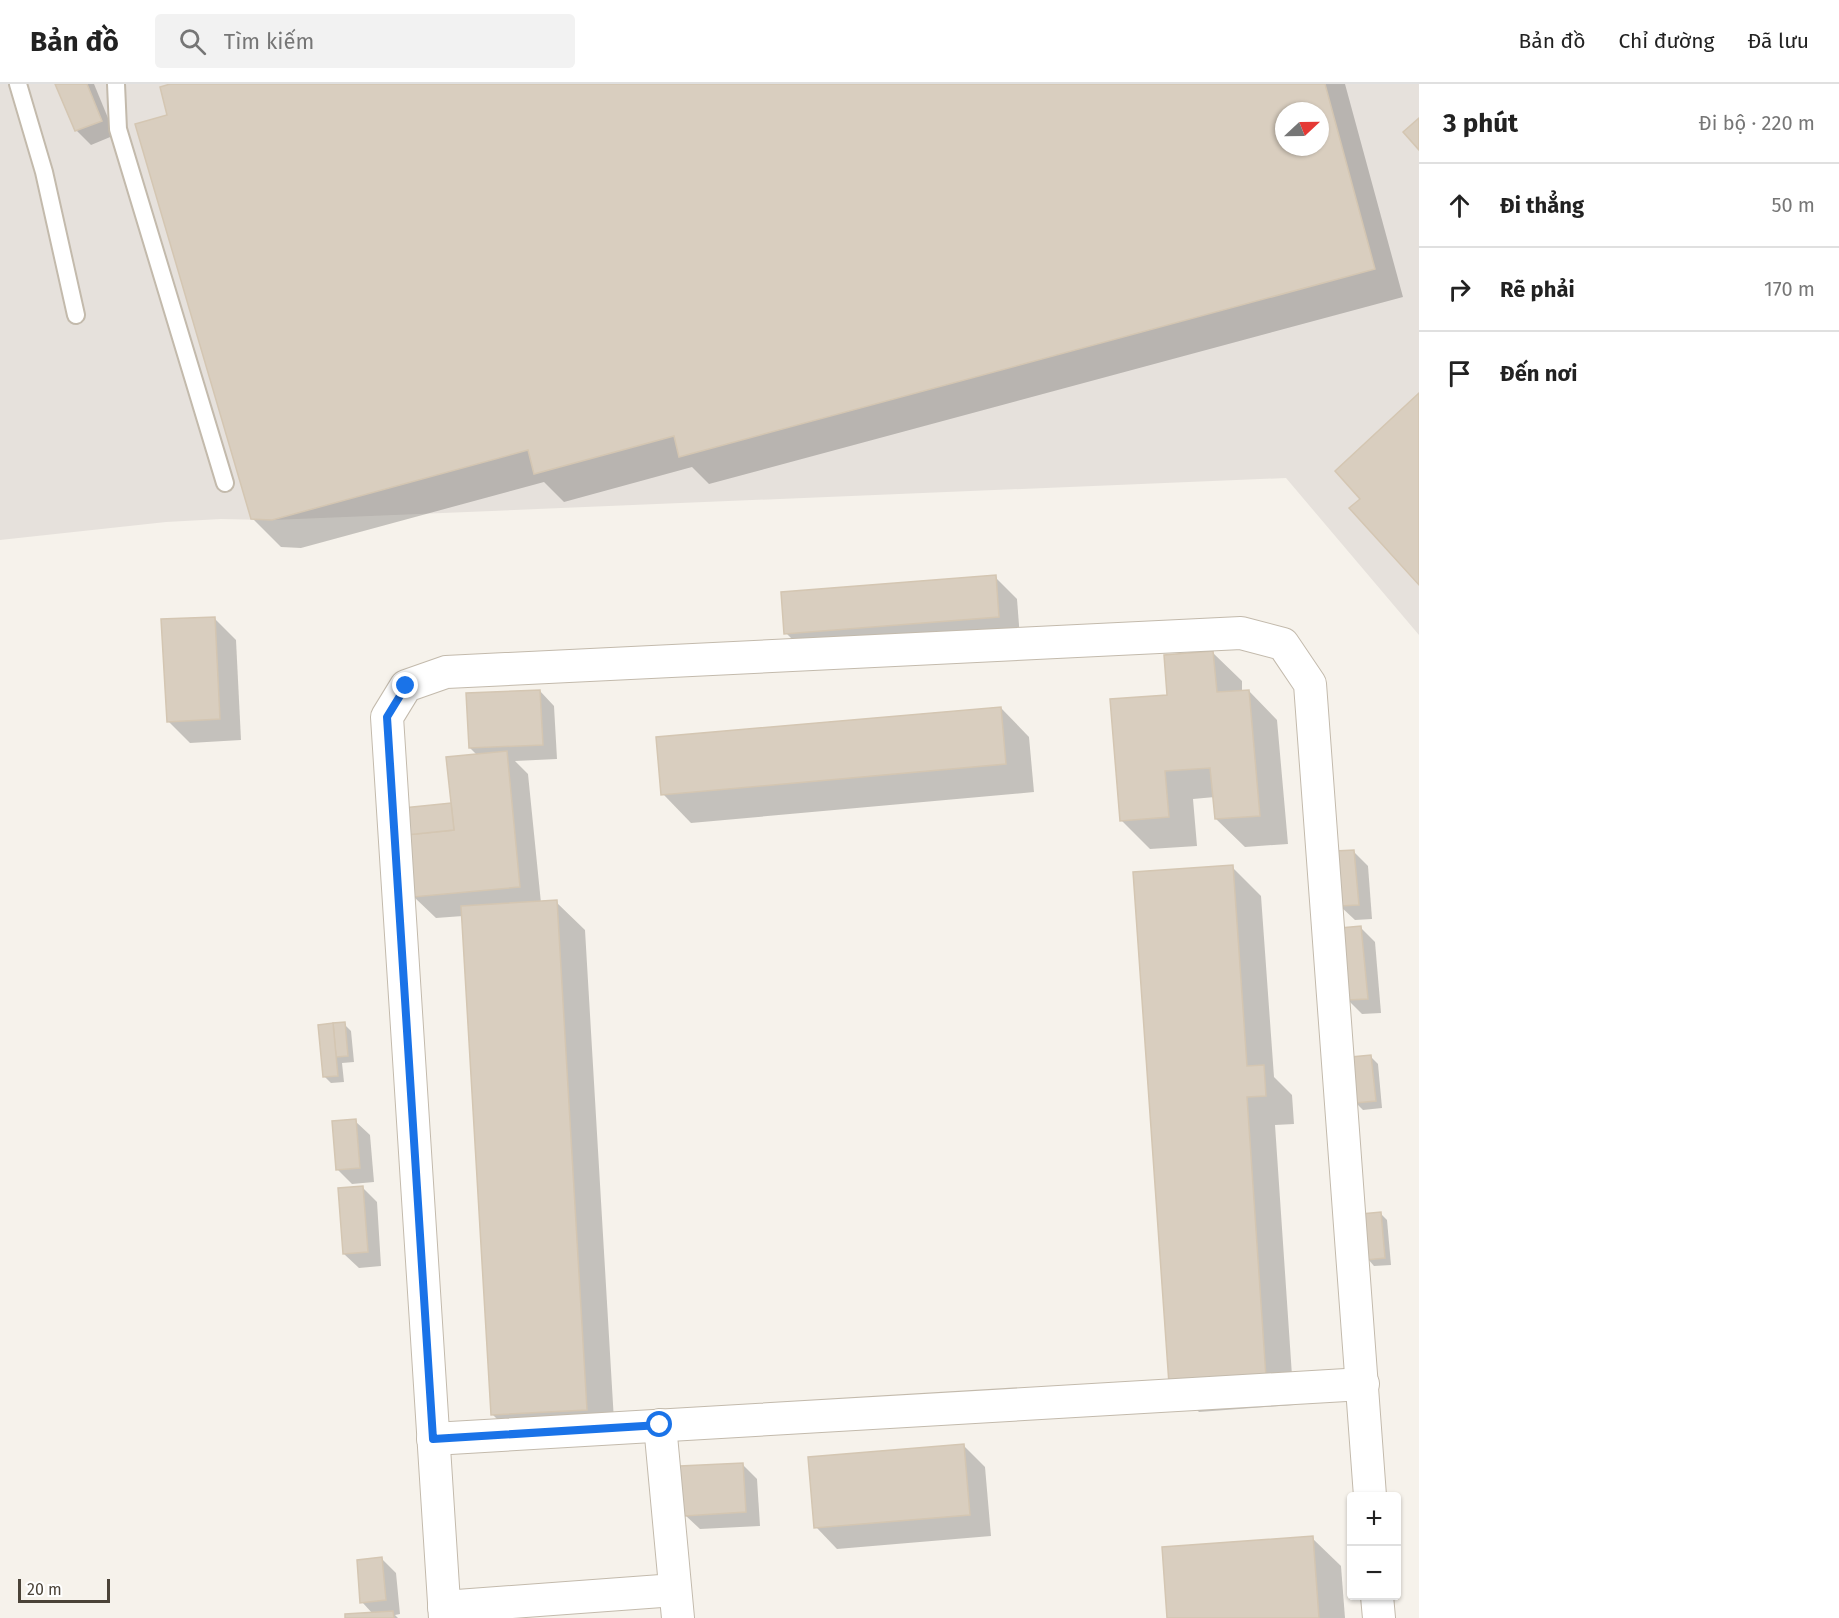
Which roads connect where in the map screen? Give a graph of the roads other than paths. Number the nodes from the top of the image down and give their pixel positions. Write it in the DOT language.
graph roads {
  1 [pos="18,84"];
  2 [pos="116,84"];
  3 [pos="76,315"];
  4 [pos="225,483"];
  5 [pos="1363,1384"];
  6 [pos="660,1425"];
  7 [pos="433,1439"];
  8 [pos="1371,1492"];
  9 [pos="1377,1600"];
  10 [pos="677,1604"];
  11 [pos="444,1612"];
  12 [pos="1379,1618"];
  1 -- 3 [label="lane"];
  2 -- 4 [label="lane"];
  5 -- 6 [label="street"];
  5 -- 7 [label="street"];
  5 -- 8 [label="street"];
  6 -- 7 [label="street"];
  6 -- 10 [label="street"];
  7 -- 11 [label="street"];
  9 -- 12 [label="street"];
  10 -- 11 [label="street"];
}
